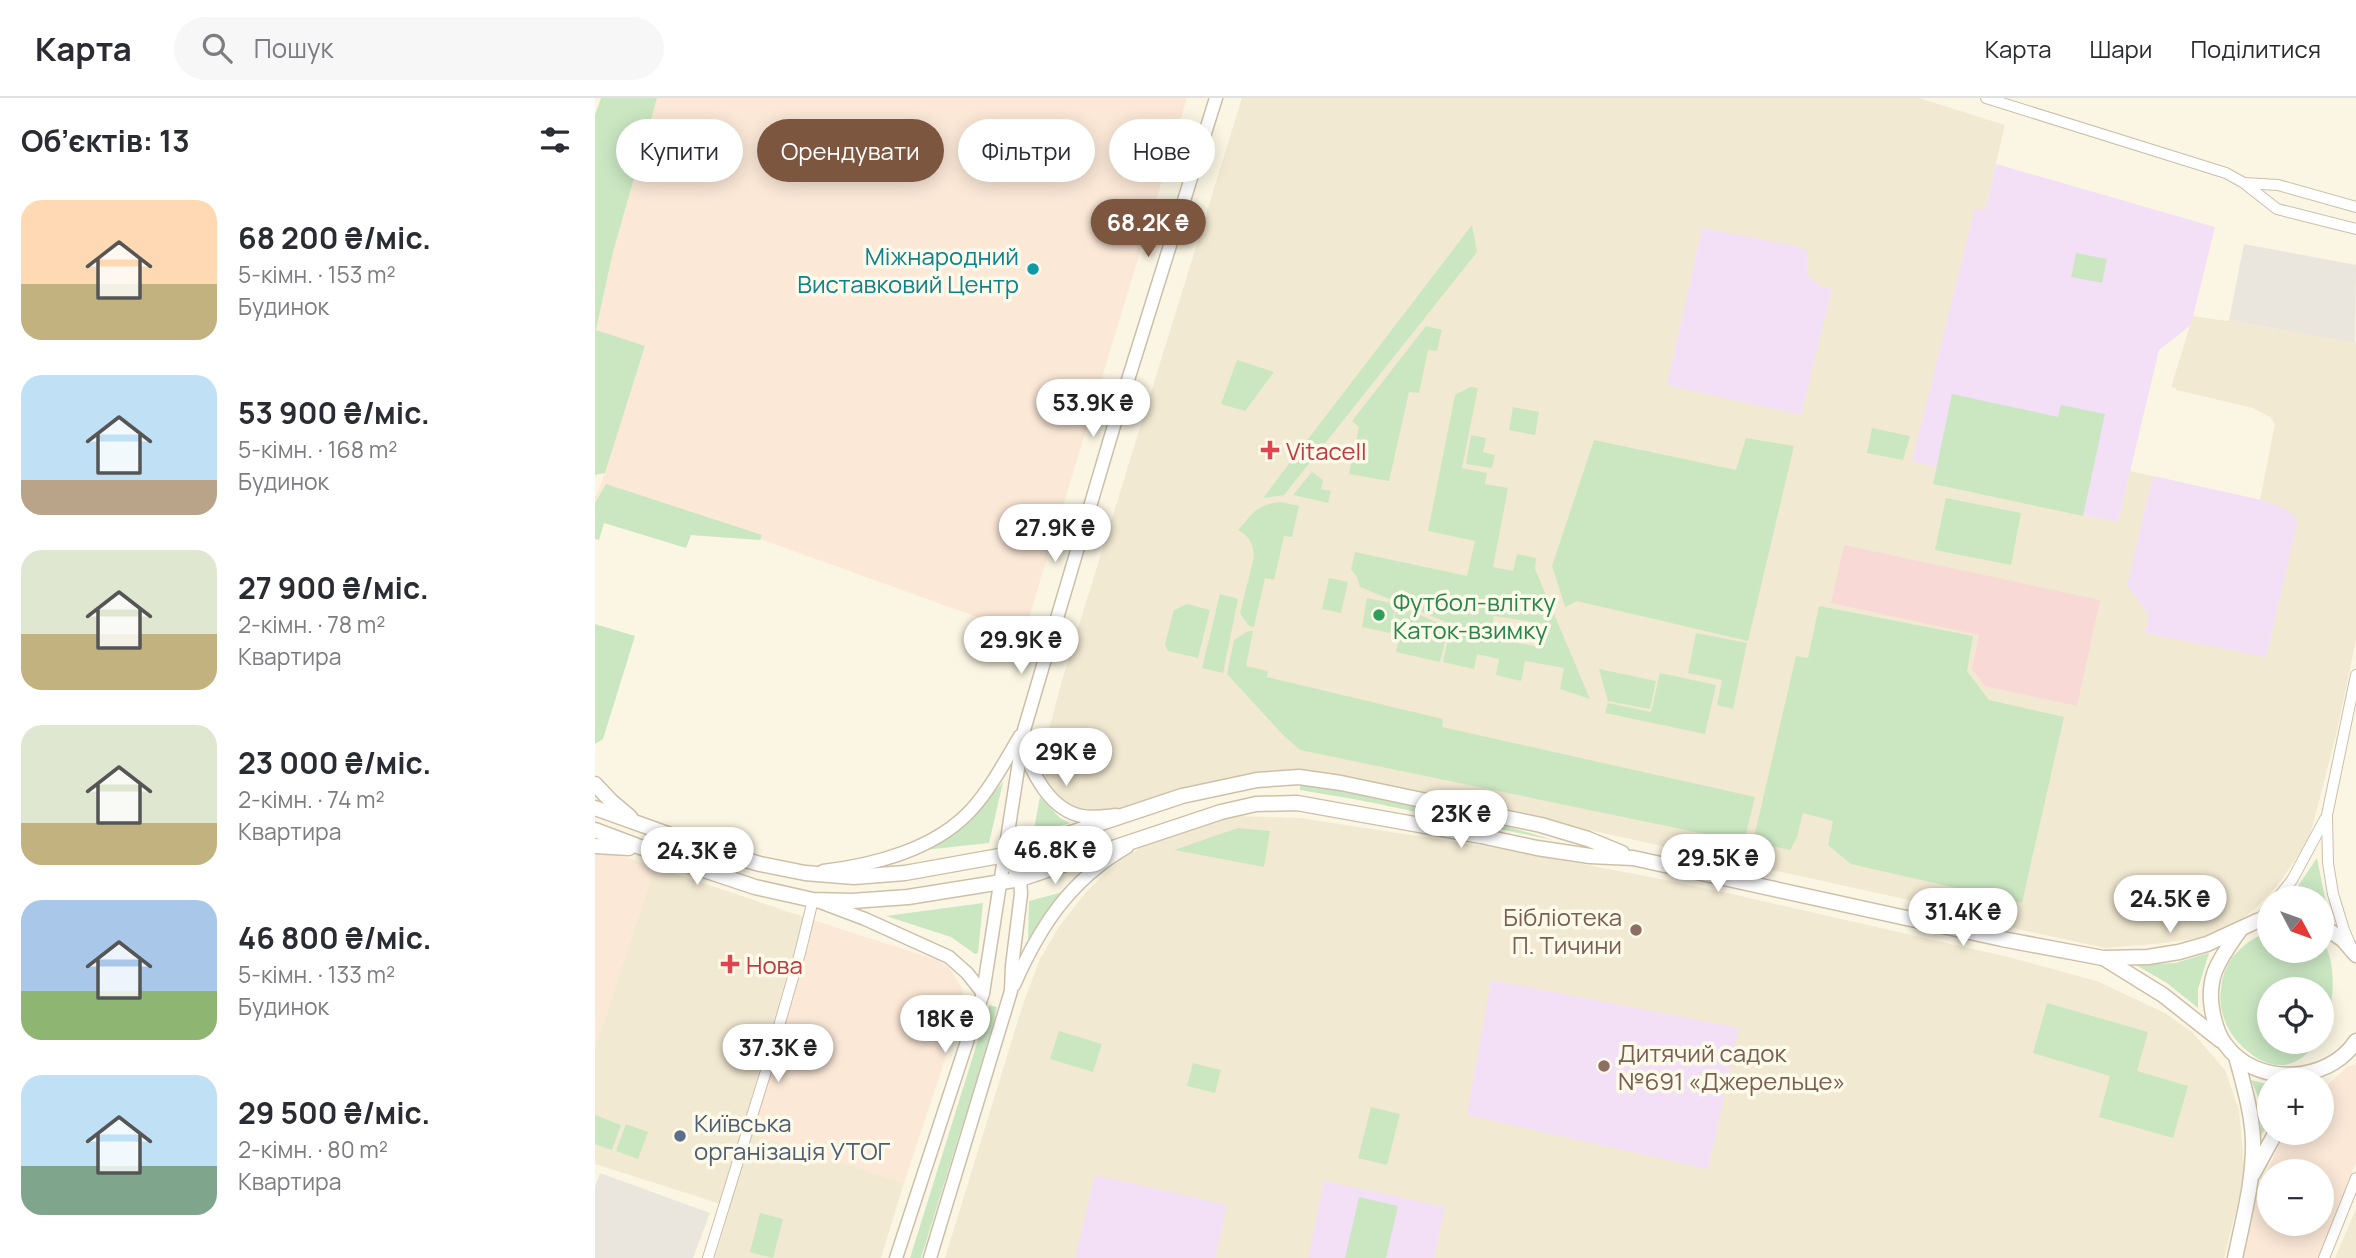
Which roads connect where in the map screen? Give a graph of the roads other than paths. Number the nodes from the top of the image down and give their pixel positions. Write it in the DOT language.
graph roads {
  1 [pos="1216,98"];
  2 [pos="1986,98"];
  3 [pos="2243,183"];
  4 [pos="2356,207"];
  5 [pos="2356,229"];
  6 [pos="2356,675"];
  7 [pos="1024,730"];
  8 [pos="1021,747"];
  9 [pos="595,784"];
  10 [pos="595,808"];
  11 [pos="1119,815"];
  12 [pos="2327,815"];
  13 [pos="640,824"];
  14 [pos="595,830"];
  15 [pos="1144,837"];
  16 [pos="595,846"];
  17 [pos="645,848"];
  18 [pos="1005,855"];
  19 [pos="1633,858"];
  20 [pos="805,873"];
  21 [pos="1020,879"];
  22 [pos="1000,883"];
  23 [pos="2287,886"];
  24 [pos="813,900"];
  25 [pos="2257,923"];
  26 [pos="2241,928"];
  27 [pos="2335,934"];
  28 [pos="2356,954"];
  29 [pos="2103,958"];
  30 [pos="1011,991"];
  31 [pos="983,993"];
  32 [pos="2356,1041"];
  33 [pos="2224,1043"];
  34 [pos="2356,1054"];
  35 [pos="2236,1056"];
  36 [pos="2336,1062"];
  37 [pos="2329,1068"];
  38 [pos="2269,1145"];
  39 [pos="2251,1178"];
  40 [pos="2356,1178"];
  41 [pos="708,1258"];
  42 [pos="896,1258"];
  43 [pos="930,1258"];
  44 [pos="2235,1258"];
  45 [pos="2324,1258"];
  1 -- 7 [label="street"];
  2 -- 3 [label="street"];
  3 -- 4 [label="street"];
  3 -- 5 [label="street"];
  6 -- 12 [label="street"];
  7 -- 8 [label="street"];
  7 -- 20 [label="street"];
  8 -- 11 [label="street"];
  8 -- 18 [label="street"];
  9 -- 13 [label="main road"];
  10 -- 13 [label="main road"];
  11 -- 18 [label="main road"];
  11 -- 19 [label="main road"];
  12 -- 23 [label="street"];
  12 -- 28 [label="street"];
  13 -- 20 [label="main road"];
  14 -- 17 [label="main road"];
  15 -- 19 [label="main road"];
  15 -- 21 [label="main road"];
  15 -- 30 [label="street"];
  16 -- 17 [label="main road"];
  17 -- 24 [label="main road"];
  18 -- 20 [label="main road"];
  18 -- 21 [label="street"];
  18 -- 22 [label="street"];
  19 -- 29 [label="main road"];
  21 -- 22 [label="main road"];
  21 -- 30 [label="street"];
  22 -- 24 [label="main road"];
  22 -- 31 [label="street"];
  24 -- 31 [label="street"];
  24 -- 41 [label="street"];
  25 -- 26 [label="main road"];
  26 -- 29 [label="main road"];
  26 -- 33 [label="main road"];
  27 -- 28 [label="main road"];
  29 -- 33 [label="main road"];
  30 -- 43 [label="street"];
  31 -- 42 [label="street"];
  32 -- 36 [label="main road"];
  33 -- 35 [label="main road"];
  34 -- 36 [label="street"];
  35 -- 36 [label="main road"];
  35 -- 39 [label="main road"];
  36 -- 37 [label="main road"];
  38 -- 39 [label="main road"];
  39 -- 44 [label="main road"];
  40 -- 45 [label="street"];
}
